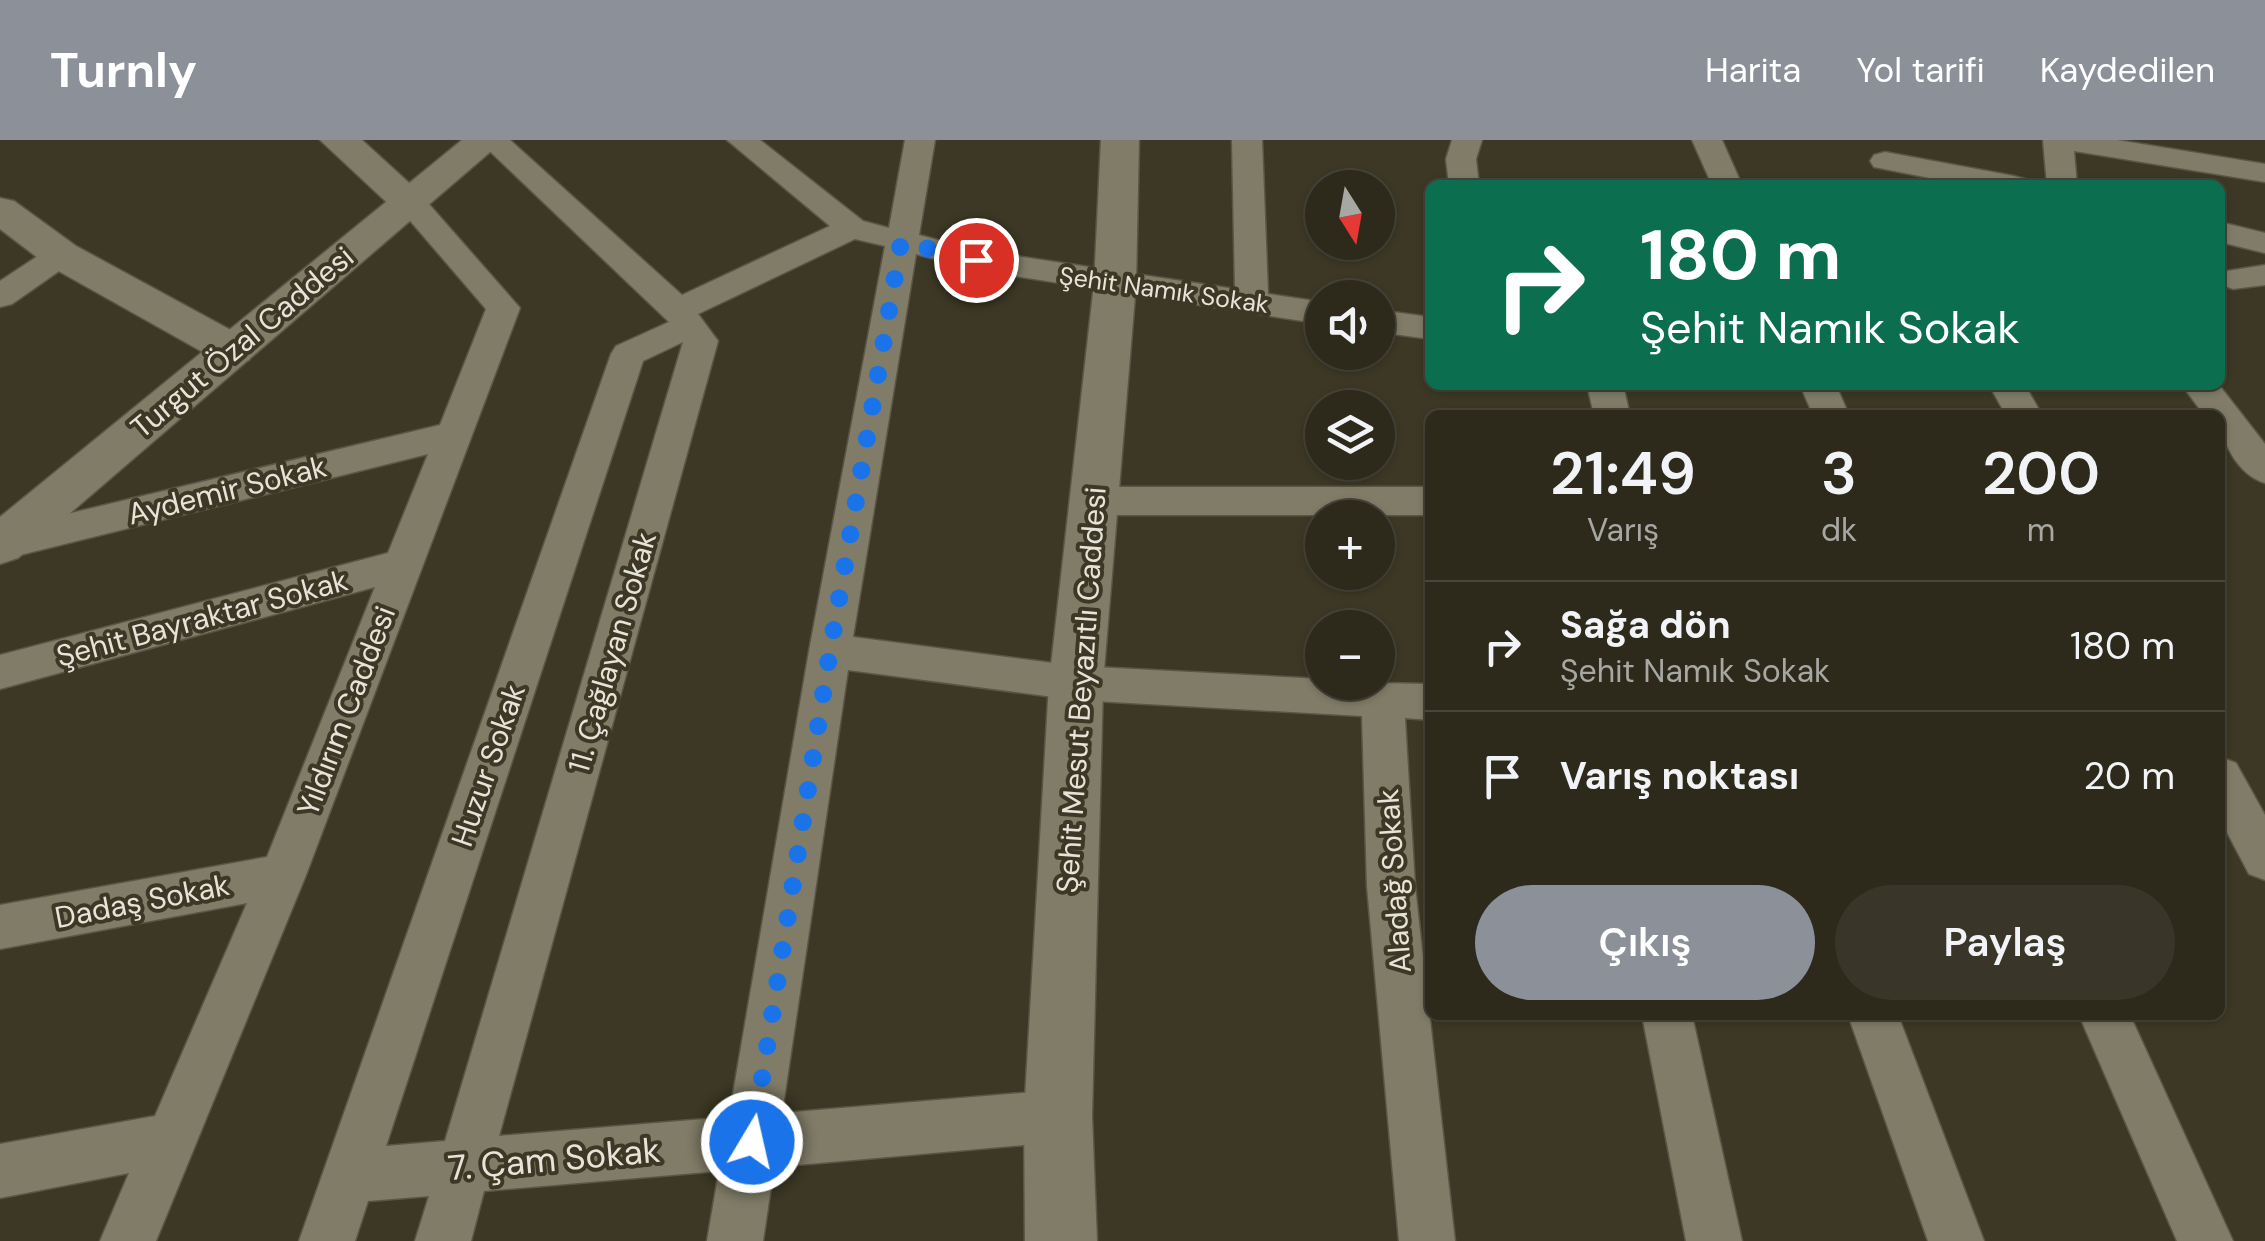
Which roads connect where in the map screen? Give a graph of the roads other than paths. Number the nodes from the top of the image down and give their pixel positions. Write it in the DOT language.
graph roads {
  1 [pos="339,140"];
  2 [pos="485,140"];
  3 [pos="493,140"];
  4 [pos="742,140"];
  5 [pos="920,140"];
  6 [pos="1120,140"];
  7 [pos="1248,140"];
  8 [pos="1468,140"];
  9 [pos="1707,140"];
  10 [pos="2060,140"];
  11 [pos="1888,162"];
  12 [pos="2265,173"];
  13 [pos="1464,180"];
  14 [pos="1725,180"];
  15 [pos="1987,180"];
  16 [pos="2062,180"];
  17 [pos="410,202"];
  18 [pos="0,210"];
  19 [pos="852,228"];
  20 [pos="2225,233"];
  21 [pos="901,242"];
  22 [pos="2265,243"];
  23 [pos="61,255"];
  24 [pos="1115,284"];
  25 [pos="0,296"];
  26 [pos="1252,303"];
  27 [pos="1305,311"];
  28 [pos="684,318"];
  29 [pos="1395,323"];
  30 [pos="1425,327"];
  31 [pos="233,350"];
  32 [pos="2204,390"];
  33 [pos="2219,410"];
  34 [pos="2225,418"];
  35 [pos="455,434"];
  36 [pos="2265,470"];
  37 [pos="1094,501"];
  38 [pos="1425,501"];
  39 [pos="0,545"];
  40 [pos="403,564"];
  41 [pos="830,651"];
  42 [pos="0,672"];
  43 [pos="1076,683"];
  44 [pos="1407,701"];
  45 [pos="2225,785"];
  46 [pos="2265,859"];
  47 [pos="283,874"];
  48 [pos="0,928"];
  49 [pos="1668,1020"];
  50 [pos="1875,1020"];
  51 [pos="2106,1020"];
  52 [pos="1058,1116"];
  53 [pos="171,1139"];
  54 [pos="752,1142"];
  55 [pos="465,1166"];
  56 [pos="0,1172"];
  57 [pos="349,1176"];
  58 [pos="128,1241"];
  59 [pos="327,1241"];
  60 [pos="443,1241"];
  61 [pos="736,1241"];
  62 [pos="1061,1241"];
  63 [pos="1427,1241"];
  64 [pos="1714,1241"];
  65 [pos="1956,1241"];
  66 [pos="2205,1241"];
  1 -- 17 [label="street"];
  2 -- 17 [label="street, Turgut Özal Caddesi"];
  3 -- 28 [label="street"];
  4 -- 19 [label="street, Şehit Namık Sokak"];
  5 -- 21 [label="street"];
  6 -- 24 [label="street, Şehit Mesut Beyazıtlı Caddesi"];
  7 -- 26 [label="street"];
  8 -- 13 [label="street"];
  9 -- 14 [label="street"];
  10 -- 12 [label="street"];
  10 -- 16 [label="street"];
  11 -- 15 [label="street"];
  17 -- 31 [label="street, Turgut Özal Caddesi"];
  17 -- 35 [label="street, Yıldırım Caddesi"];
  18 -- 23 [label="street"];
  19 -- 21 [label="street, Şehit Namık Sokak"];
  19 -- 28 [label="street, Huzur Sokak"];
  20 -- 22 [label="street"];
  21 -- 24 [label="street, Şehit Namık Sokak"];
  21 -- 41 [label="street"];
  23 -- 25 [label="street"];
  23 -- 31 [label="street"];
  24 -- 26 [label="street, Şehit Namık Sokak"];
  24 -- 37 [label="street, Şehit Mesut Beyazıtlı Caddesi"];
  26 -- 27 [label="street, Şehit Namık Sokak"];
  28 -- 55 [label="street, 11. Çağlayan Sokak"];
  28 -- 57 [label="street, Huzur Sokak"];
  29 -- 30 [label="street"];
  31 -- 39 [label="street, Turgut Özal Caddesi"];
  32 -- 33 [label="street"];
  34 -- 36 [label="street"];
  35 -- 39 [label="street, Aydemir Sokak"];
  35 -- 40 [label="street, Yıldırım Caddesi"];
  37 -- 38 [label="street"];
  37 -- 43 [label="street, Şehit Mesut Beyazıtlı Caddesi"];
  40 -- 42 [label="street, Şehit Bayraktar Sokak"];
  40 -- 47 [label="street, Yıldırım Caddesi"];
  41 -- 43 [label="street"];
  41 -- 54 [label="street"];
  43 -- 44 [label="street"];
  43 -- 52 [label="street, Şehit Mesut Beyazıtlı Caddesi"];
  44 -- 63 [label="street, Aladağ Sokak"];
  45 -- 46 [label="street"];
  47 -- 48 [label="street, Dadaş Sokak"];
  47 -- 53 [label="street, Yıldırım Caddesi"];
  49 -- 64 [label="street"];
  50 -- 65 [label="street"];
  51 -- 66 [label="street"];
  52 -- 54 [label="street, 7. Çam Sokak"];
  52 -- 62 [label="street, Şehit Mesut Beyazıtlı Caddesi"];
  53 -- 56 [label="street"];
  53 -- 58 [label="street, Yıldırım Caddesi"];
  54 -- 55 [label="street, 7. Çam Sokak"];
  54 -- 61 [label="street"];
  55 -- 57 [label="street, 7. Çam Sokak"];
  55 -- 60 [label="street, 11. Çağlayan Sokak"];
  57 -- 59 [label="street, Huzur Sokak"];
}
